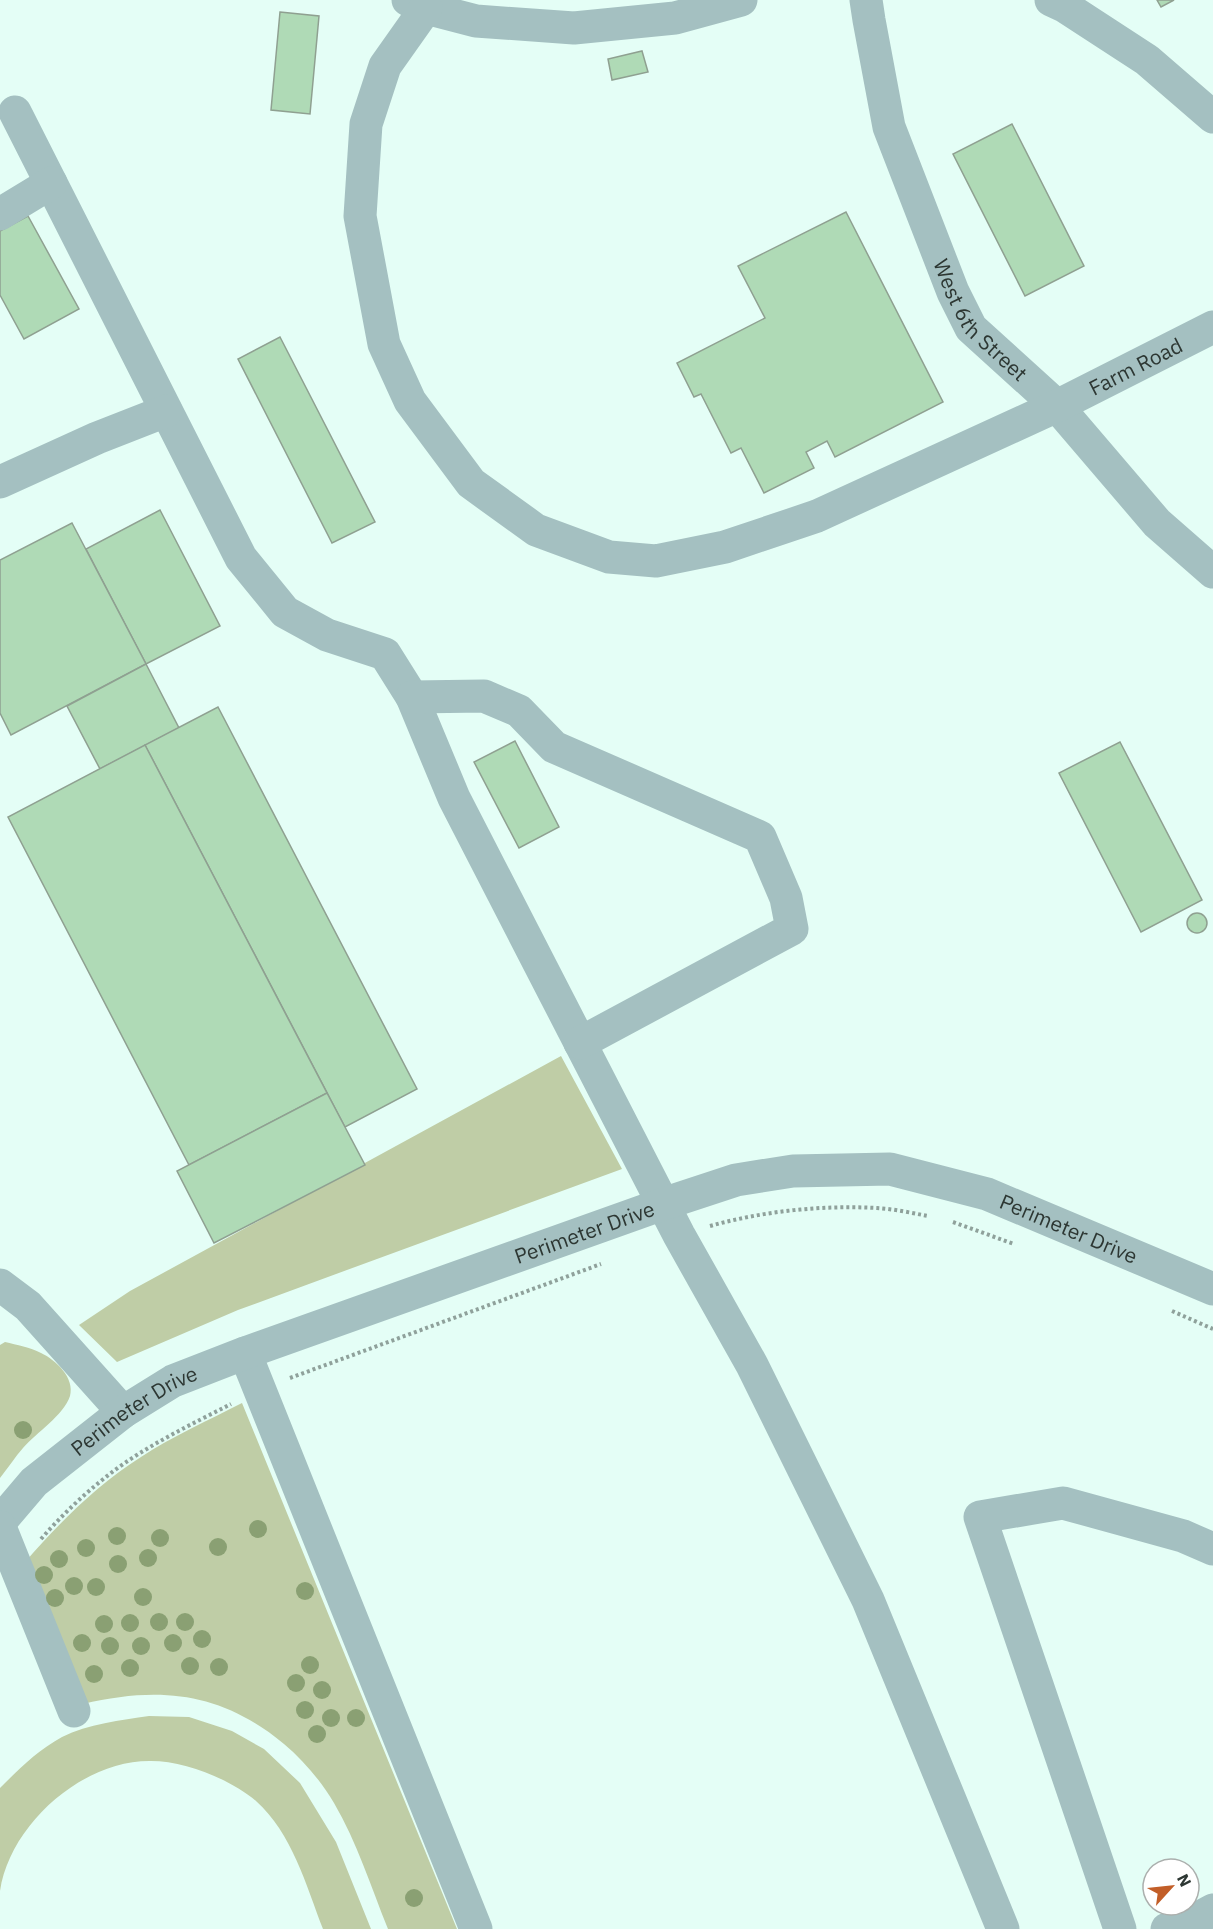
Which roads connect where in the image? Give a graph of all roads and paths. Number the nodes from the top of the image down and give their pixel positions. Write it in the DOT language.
graph roads {
  1 [pos="741,0"];
  2 [pos="866,0"];
  3 [pos="1052,0"];
  4 [pos="417,4"];
  5 [pos="15,112"];
  6 [pos="1213,117"];
  7 [pos="51,183"];
  8 [pos="0,214"];
  9 [pos="1213,327"];
  10 [pos="1057,406"];
  11 [pos="166,411"];
  12 [pos="0,482"];
  13 [pos="1213,572"];
  14 [pos="412,697"];
  15 [pos="580,1043"];
  16 [pos="663,1204"];
  17 [pos="930,1216"];
  18 [pos="951,1222"];
  19 [pos="679,1235"];
  20 [pos="1016,1245"];
  21 [pos="603,1264"];
  22 [pos="0,1285"];
  23 [pos="1213,1289"];
  24 [pos="1169,1310"];
  25 [pos="1213,1329"];
  26 [pos="245,1353"];
  27 [pos="260,1389"];
  28 [pos="123,1412"];
  29 [pos="0,1522"];
  30 [pos="0,1527"];
  31 [pos="1213,1549"];
  32 [pos="16,1565"];
  33 [pos="74,1711"];
  34 [pos="1213,1910"];
  35 [pos="476,1929"];
  36 [pos="1003,1929"];
  37 [pos="1120,1929"];
  38 [pos="1167,1929"];
  1 -- 4 [label="street"];
  2 -- 10 [label="street, West 6th Street"];
  3 -- 6 [label="street"];
  4 -- 10 [label="street, Farm Road"];
  5 -- 7 [label="street"];
  7 -- 8 [label="street"];
  7 -- 11 [label="street"];
  9 -- 10 [label="street, Farm Road"];
  10 -- 13 [label="street, West 6th Street"];
  11 -- 12 [label="street"];
  11 -- 14 [label="street"];
  14 -- 15 [label="street"];
  14 -- 15 [label="street"];
  15 -- 16 [label="street"];
  16 -- 19 [label="street"];
  16 -- 23 [label="street, Perimeter Drive"];
  16 -- 26 [label="street, Perimeter Drive"];
  17 -- 19 [label="path"];
  18 -- 20 [label="path"];
  19 -- 36 [label="street"];
  21 -- 27 [label="path"];
  22 -- 28 [label="street"];
  24 -- 25 [label="path"];
  26 -- 27 [label="street"];
  26 -- 28 [label="street, Perimeter Drive"];
  27 -- 32 [label="path"];
  27 -- 35 [label="street"];
  28 -- 29 [label="street, Perimeter Drive"];
  30 -- 32 [label="street"];
  31 -- 37 [label="street"];
  32 -- 33 [label="street"];
  34 -- 38 [label="street"];
}
